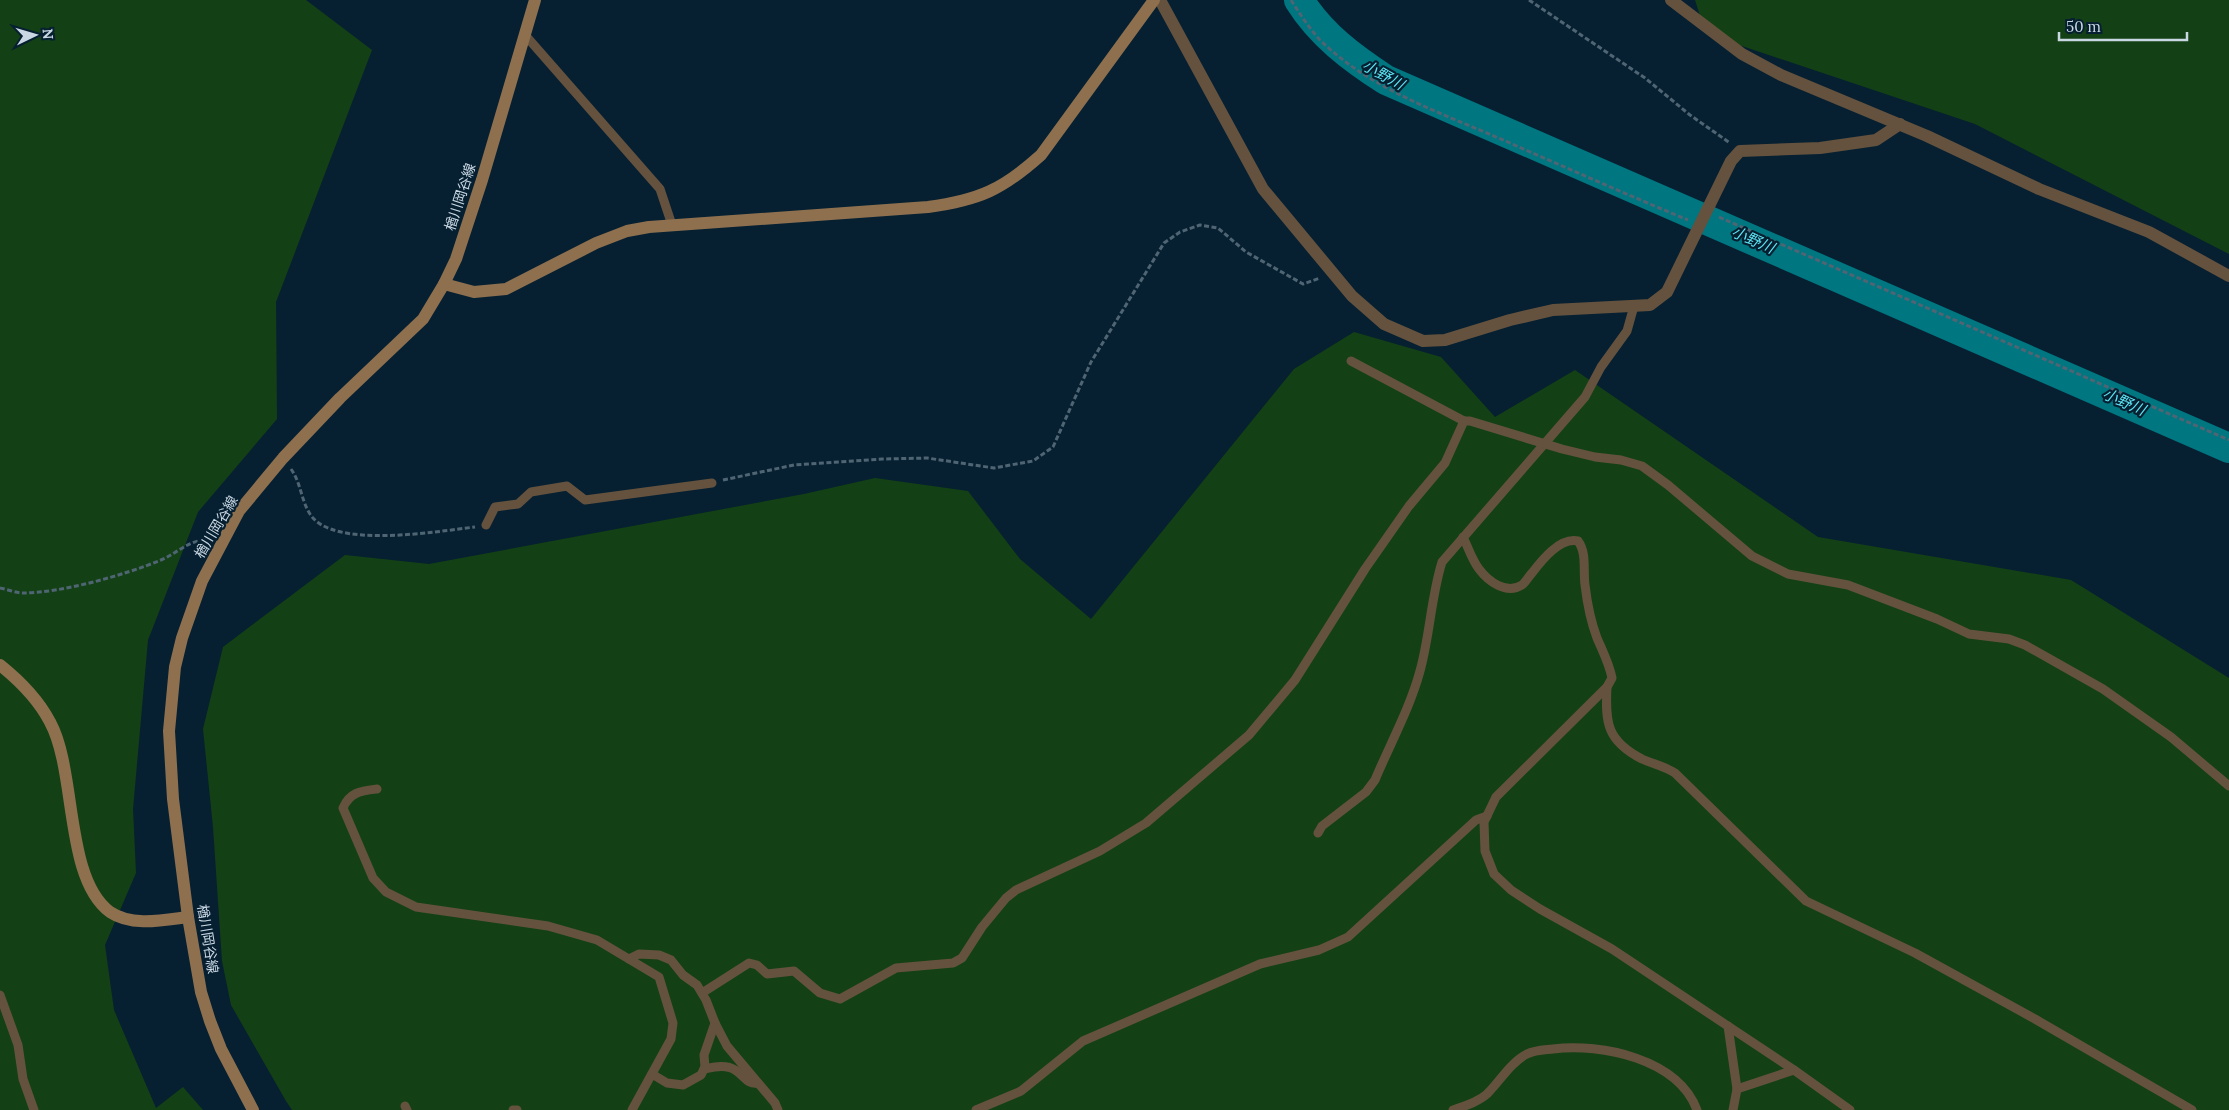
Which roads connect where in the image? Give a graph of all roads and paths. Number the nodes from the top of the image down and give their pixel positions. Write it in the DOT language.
graph roads {
  1 [pos="535,0"];
  2 [pos="1154,0"];
  3 [pos="1160,0"];
  4 [pos="1291,0"];
  5 [pos="1529,0"];
  6 [pos="1671,0"];
  7 [pos="526,36"];
  8 [pos="1900,124"];
  9 [pos="1740,151"];
  10 [pos="1703,218"];
  11 [pos="672,225"];
  12 [pos="1334,274"];
  13 [pos="2229,276"];
  14 [pos="444,284"];
  15 [pos="1634,306"];
  16 [pos="1351,361"];
  17 [pos="1464,421"];
  18 [pos="2229,440"];
  19 [pos="1545,443"];
  20 [pos="283,458"];
  21 [pos="712,483"];
  22 [pos="486,525"];
  23 [pos="1463,537"];
  24 [pos="222,540"];
  25 [pos="0,588"];
  26 [pos="0,665"];
  27 [pos="1607,687"];
  28 [pos="2229,786"];
  29 [pos="377,789"];
  30 [pos="1487,816"];
  31 [pos="1318,833"];
  32 [pos="188,917"];
  33 [pos="629,958"];
  34 [pos="702,993"];
  35 [pos="0,995"];
  36 [pos="715,1023"];
  37 [pos="1728,1026"];
  38 [pos="704,1069"];
  39 [pos="1794,1070"];
  40 [pos="652,1074"];
  41 [pos="758,1083"];
  42 [pos="1737,1090"];
  43 [pos="34,1110"];
  44 [pos="253,1110"];
  45 [pos="632,1110"];
  46 [pos="778,1110"];
  47 [pos="976,1110"];
  48 [pos="1453,1110"];
  49 [pos="1697,1110"];
  50 [pos="1733,1110"];
  51 [pos="1850,1110"];
  52 [pos="2192,1110"];
  1 -- 7 [label="main road, 楢川岡谷線"];
  2 -- 11 [label="main road"];
  3 -- 12 [label="street"];
  4 -- 10 [label="path"];
  5 -- 9 [label="path"];
  6 -- 8 [label="street"];
  7 -- 11 [label="lane"];
  7 -- 14 [label="main road, 楢川岡谷線"];
  8 -- 9 [label="street"];
  8 -- 13 [label="street"];
  9 -- 10 [label="street"];
  10 -- 15 [label="street"];
  10 -- 18 [label="path"];
  11 -- 14 [label="main road"];
  12 -- 15 [label="street"];
  12 -- 21 [label="path"];
  14 -- 20 [label="main road, 楢川岡谷線"];
  15 -- 19 [label="lane"];
  16 -- 17 [label="lane"];
  17 -- 19 [label="lane"];
  17 -- 34 [label="lane"];
  19 -- 23 [label="lane"];
  19 -- 28 [label="lane"];
  20 -- 22 [label="path"];
  20 -- 24 [label="main road, 楢川岡谷線"];
  21 -- 22 [label="lane"];
  23 -- 27 [label="lane"];
  23 -- 31 [label="lane"];
  24 -- 25 [label="path"];
  24 -- 32 [label="main road, 楢川岡谷線"];
  26 -- 32 [label="main road"];
  27 -- 30 [label="lane"];
  27 -- 52 [label="lane"];
  29 -- 33 [label="lane"];
  30 -- 37 [label="lane"];
  30 -- 47 [label="lane"];
  32 -- 44 [label="main road, 楢川岡谷線"];
  33 -- 34 [label="lane"];
  33 -- 40 [label="lane"];
  34 -- 36 [label="lane"];
  35 -- 43 [label="lane"];
  36 -- 38 [label="lane"];
  36 -- 41 [label="lane"];
  37 -- 39 [label="lane"];
  37 -- 42 [label="lane"];
  38 -- 40 [label="lane"];
  38 -- 41 [label="lane"];
  39 -- 42 [label="lane"];
  39 -- 51 [label="lane"];
  40 -- 45 [label="lane"];
  41 -- 46 [label="lane"];
  42 -- 50 [label="lane"];
  48 -- 49 [label="lane"];
}
